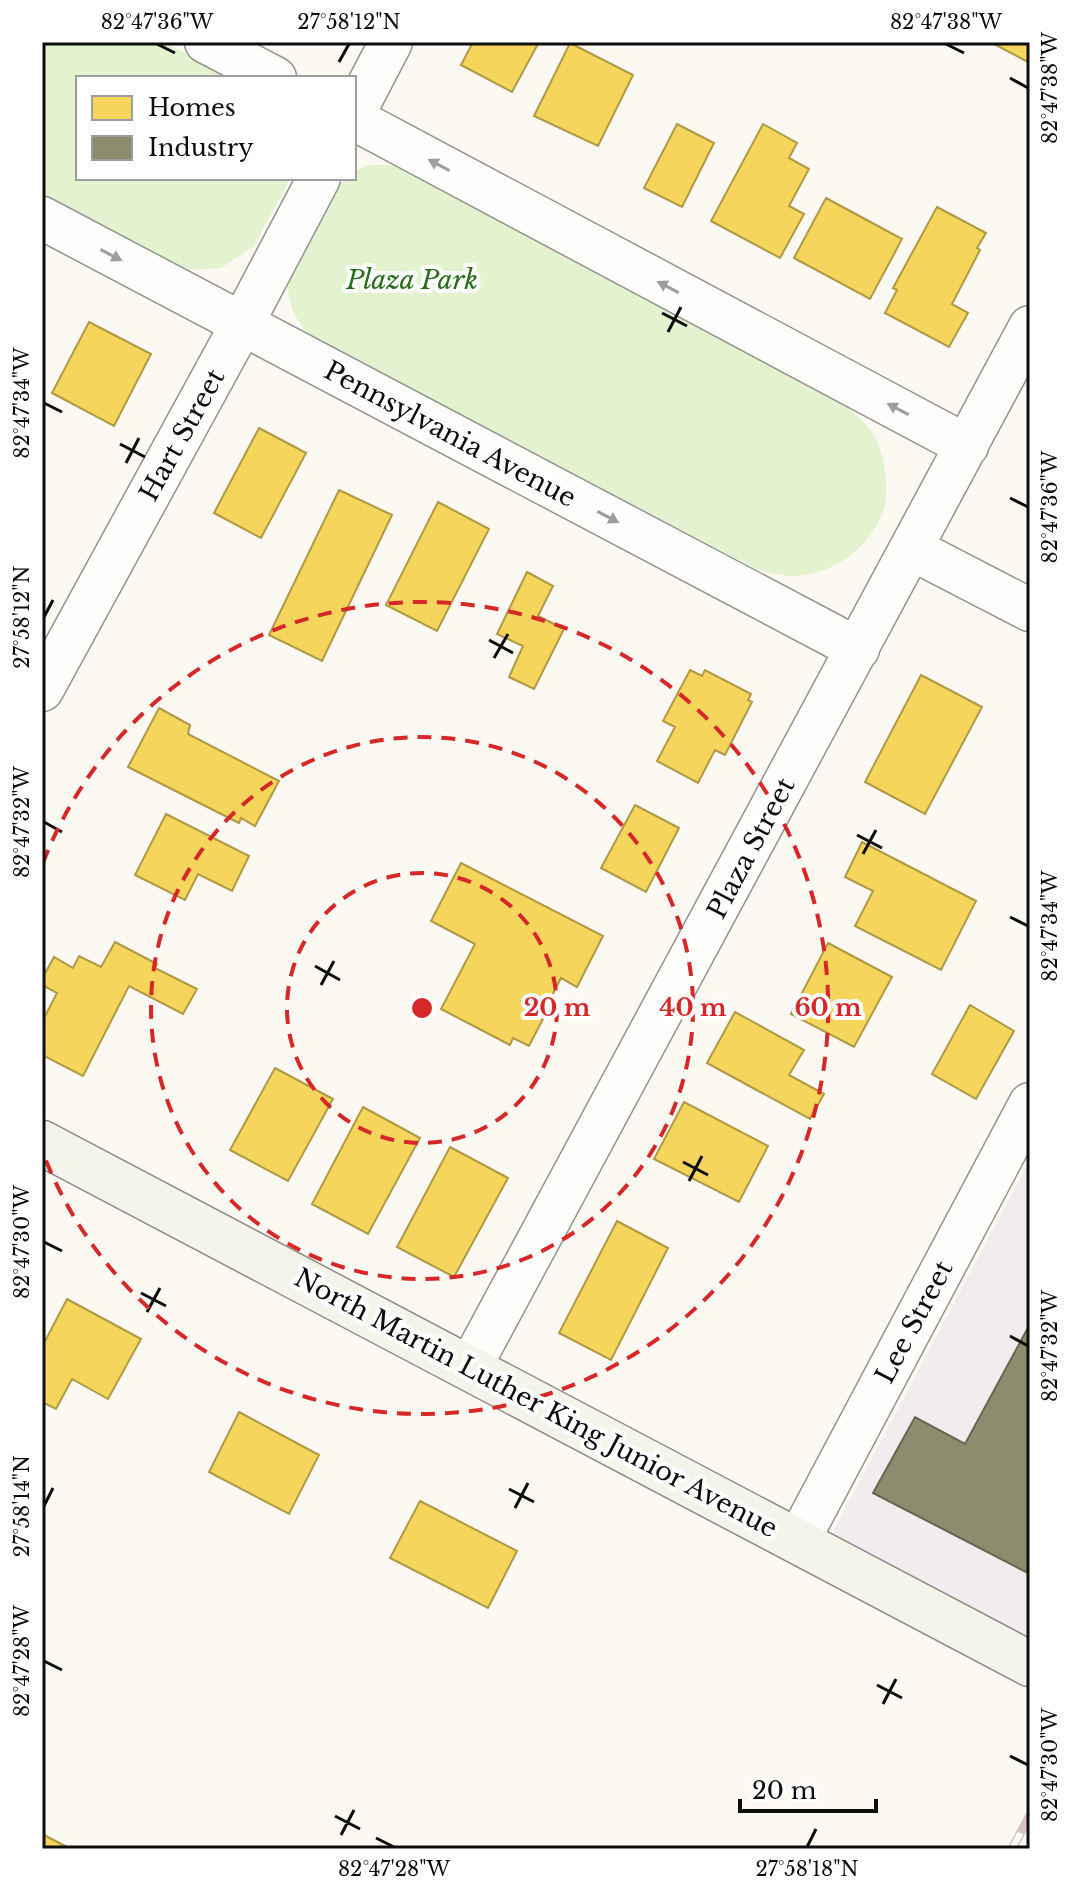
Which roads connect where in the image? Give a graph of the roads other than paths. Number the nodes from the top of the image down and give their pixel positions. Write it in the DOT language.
graph roads {
  1 [pos="206,42"];
  2 [pos="391,42"];
  3 [pos="271,76"];
  4 [pos="356,109"];
  5 [pos="356,120"];
  6 [pos="318,180"];
  7 [pos="42,218"];
  8 [pos="242,324"];
  9 [pos="1030,327"];
  10 [pos="967,446"];
  11 [pos="912,549"];
  12 [pos="1030,610"];
  13 [pos="858,649"];
  14 [pos="42,690"];
  15 [pos="1030,1104"];
  16 [pos="42,1143"];
  17 [pos="470,1367"];
  18 [pos="798,1541"];
  19 [pos="1030,1664"];
  1 -- 3 [label="street"];
  2 -- 4 [label="street"];
  10 -- 5 [label="street, one-way"];
  6 -- 8 [label="street, Hart Street"];
  7 -- 8 [label="street, Pennsylvania Avenue, one-way"];
  8 -- 13 [label="street, Pennsylvania Avenue, one-way"];
  8 -- 14 [label="street, Hart Street"];
  9 -- 10 [label="street, Plaza Street"];
  10 -- 11 [label="street, Plaza Street"];
  11 -- 12 [label="street"];
  11 -- 13 [label="street, Plaza Street"];
  13 -- 17 [label="street, Plaza Street"];
  15 -- 18 [label="street, Lee Street"];
  16 -- 17 [label="street, North Martin Luther King Junior Avenue"];
  17 -- 18 [label="street, North Martin Luther King Junior Avenue"];
  18 -- 19 [label="street, North Martin Luther King Junior Avenue"];
}
